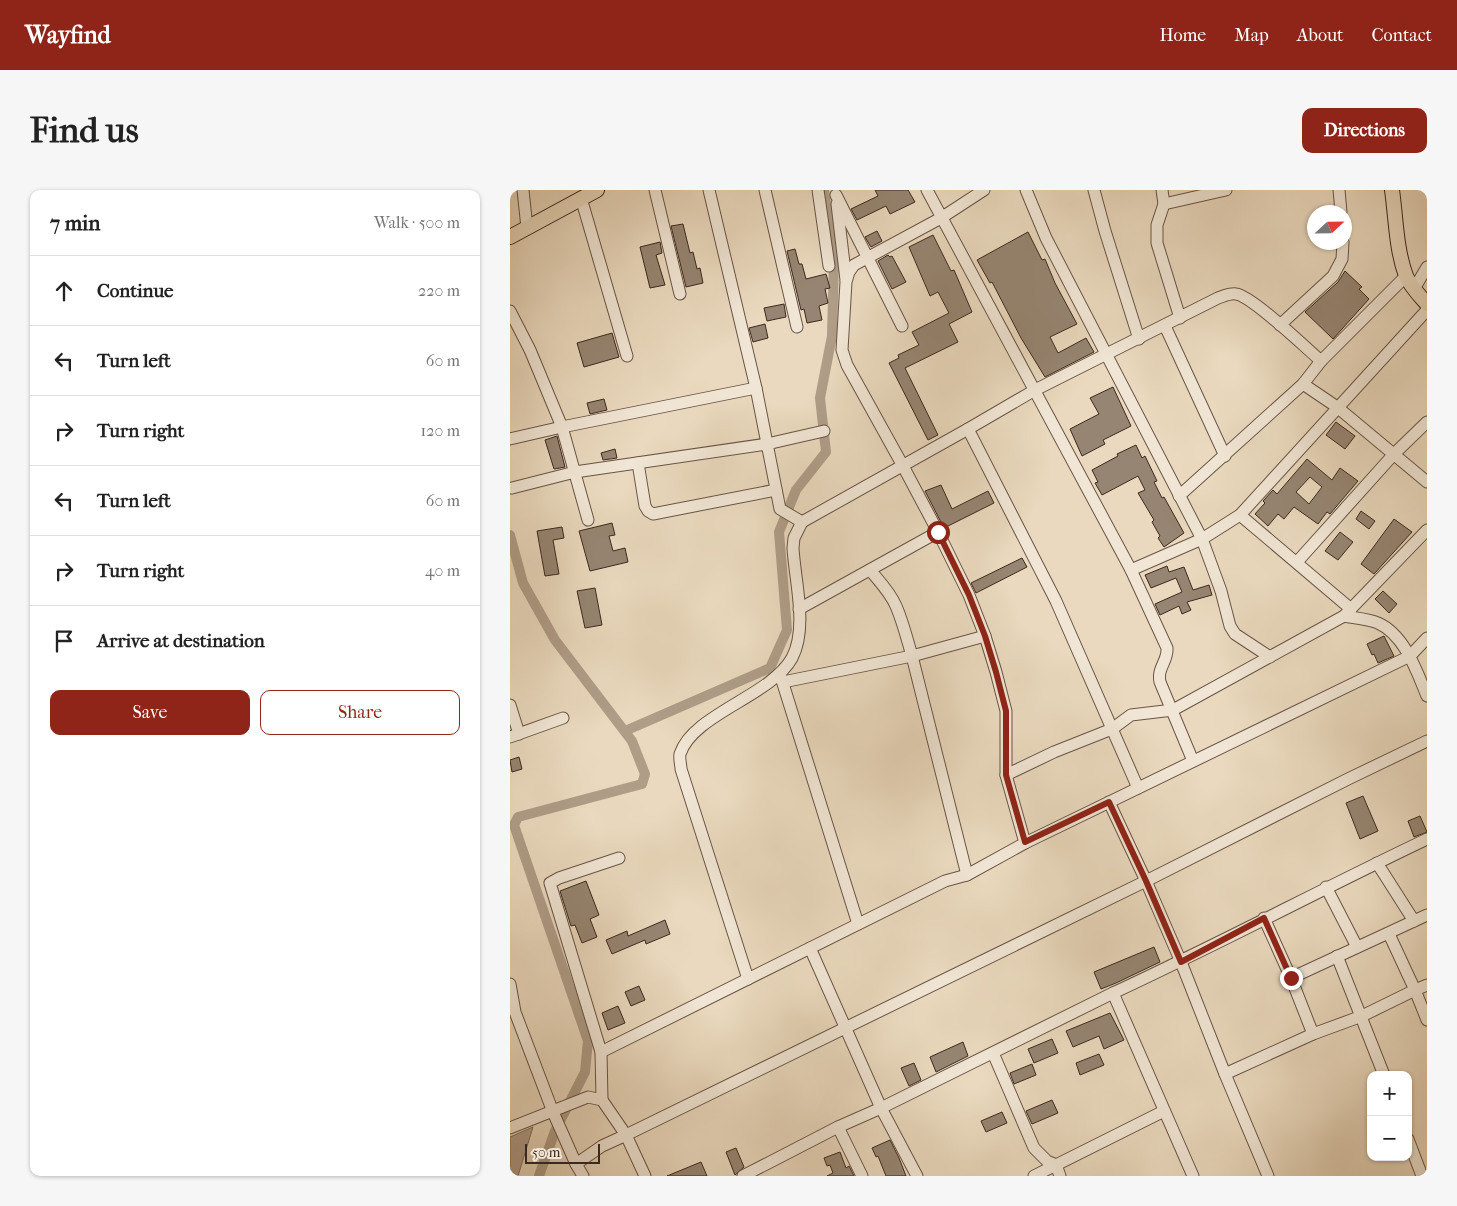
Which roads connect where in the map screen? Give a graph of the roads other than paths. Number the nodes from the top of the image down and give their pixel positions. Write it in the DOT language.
graph roads {
  1 [pos="523,190"];
  2 [pos="596,190"];
  3 [pos="654,190"];
  4 [pos="709,190"];
  5 [pos="765,190"];
  6 [pos="818,190"];
  7 [pos="927,190"];
  8 [pos="984,190"];
  9 [pos="1026,190"];
  10 [pos="1094,190"];
  11 [pos="1162,190"];
  12 [pos="1226,190"];
  13 [pos="1339,190"];
  14 [pos="1392,190"];
  15 [pos="835,193"];
  16 [pos="581,198"];
  17 [pos="1164,204"];
  18 [pos="1340,205"];
  19 [pos="941,218"];
  20 [pos="527,228"];
  21 [pos="510,237"];
  22 [pos="1343,250"];
  23 [pos="868,257"];
  24 [pos="829,266"];
  25 [pos="1427,267"];
  26 [pos="1406,276"];
  27 [pos="846,282"];
  28 [pos="1414,289"];
  29 [pos="680,294"];
  30 [pos="1427,304"];
  31 [pos="1427,310"];
  32 [pos="511,318"];
  33 [pos="1180,318"];
  34 [pos="1280,325"];
  35 [pos="902,326"];
  36 [pos="1165,326"];
  37 [pos="797,327"];
  38 [pos="1139,339"];
  39 [pos="1106,355"];
  40 [pos="627,356"];
  41 [pos="1321,361"];
  42 [pos="1303,384"];
  43 [pos="756,388"];
  44 [pos="1035,390"];
  45 [pos="1337,407"];
  46 [pos="1427,422"];
  47 [pos="562,427"];
  48 [pos="968,429"];
  49 [pos="824,431"];
  50 [pos="510,439"];
  51 [pos="767,444"];
  52 [pos="1394,454"];
  53 [pos="1225,456"];
  54 [pos="638,464"];
  55 [pos="903,466"];
  56 [pos="575,472"];
  57 [pos="1427,482"];
  58 [pos="512,488"];
  59 [pos="776,490"];
  60 [pos="1180,496"];
  61 [pos="1240,515"];
  62 [pos="588,520"];
  63 [pos="800,520"];
  64 [pos="1427,530"];
  65 [pos="938,532"];
  66 [pos="1202,539"];
  67 [pos="1297,562"];
  68 [pos="870,570"];
  69 [pos="1130,570"];
  70 [pos="798,609"];
  71 [pos="1348,613"];
  72 [pos="985,636"];
  73 [pos="1427,638"];
  74 [pos="912,656"];
  75 [pos="1410,656"];
  76 [pos="1270,657"];
  77 [pos="781,678"];
  78 [pos="1427,696"];
  79 [pos="510,706"];
  80 [pos="1173,710"];
  81 [pos="563,718"];
  82 [pos="1112,729"];
  83 [pos="515,735"];
  84 [pos="1427,741"];
  85 [pos="1193,761"];
  86 [pos="1006,775"];
  87 [pos="1138,788"];
  88 [pos="1109,802"];
  89 [pos="1427,839"];
  90 [pos="1025,842"];
  91 [pos="619,858"];
  92 [pos="1377,863"];
  93 [pos="966,875"];
  94 [pos="1146,881"];
  95 [pos="1326,887"];
  96 [pos="1427,915"];
  97 [pos="1264,918"];
  98 [pos="1414,921"];
  99 [pos="858,924"];
  100 [pos="1389,934"];
  101 [pos="810,948"];
  102 [pos="1357,948"];
  103 [pos="1337,956"];
  104 [pos="1181,962"];
  105 [pos="1291,978"];
  106 [pos="748,979"];
  107 [pos="510,984"];
  108 [pos="1427,984"];
  109 [pos="1415,990"];
  110 [pos="1114,992"];
  111 [pos="1362,1016"];
  112 [pos="1427,1020"];
  113 [pos="846,1028"];
  114 [pos="1313,1034"];
  115 [pos="601,1052"];
  116 [pos="993,1053"];
  117 [pos="1383,1071"];
  118 [pos="1224,1074"];
  119 [pos="602,1100"];
  120 [pos="881,1108"];
  121 [pos="1164,1111"];
  122 [pos="553,1112"];
  123 [pos="838,1127"];
  124 [pos="510,1128"];
  125 [pos="626,1135"];
  126 [pos="1412,1150"];
  127 [pos="576,1164"];
  128 [pos="1058,1171"];
  129 [pos="583,1176"];
  130 [pos="645,1176"];
  131 [pos="743,1176"];
  132 [pos="862,1176"];
  133 [pos="917,1176"];
  134 [pos="1034,1176"];
  135 [pos="1192,1176"];
  136 [pos="1268,1176"];
  137 [pos="1422,1176"];
  1 -- 20 [label="street"];
  2 -- 16 [label="main road"];
  3 -- 29 [label="street"];
  4 -- 43 [label="street"];
  5 -- 37 [label="street"];
  6 -- 24 [label="street"];
  7 -- 19 [label="street"];
  8 -- 19 [label="street"];
  9 -- 39 [label="street"];
  10 -- 38 [label="street"];
  11 -- 17 [label="street"];
  12 -- 17 [label="street"];
  13 -- 18 [label="street"];
  14 -- 26 [label="main road"];
  15 -- 23 [label="street"];
  15 -- 27 [label="street"];
  16 -- 20 [label="main road"];
  16 -- 40 [label="street"];
  17 -- 33 [label="street"];
  19 -- 23 [label="street"];
  19 -- 44 [label="street"];
  20 -- 21 [label="main road"];
  22 -- 34 [label="street"];
  23 -- 27 [label="street"];
  23 -- 35 [label="street"];
  25 -- 28 [label="street"];
  26 -- 28 [label="main road"];
  26 -- 41 [label="street"];
  27 -- 55 [label="street"];
  28 -- 30 [label="main road"];
  31 -- 45 [label="street"];
  32 -- 47 [label="street"];
  33 -- 34 [label="street"];
  33 -- 36 [label="street"];
  34 -- 41 [label="street"];
  36 -- 38 [label="street"];
  36 -- 53 [label="street"];
  38 -- 39 [label="street"];
  39 -- 44 [label="street"];
  39 -- 60 [label="street"];
  41 -- 42 [label="street"];
  42 -- 45 [label="street"];
  42 -- 53 [label="street"];
  43 -- 47 [label="street"];
  43 -- 51 [label="street"];
  44 -- 48 [label="street"];
  44 -- 69 [label="street"];
  45 -- 52 [label="street"];
  45 -- 61 [label="street"];
  46 -- 52 [label="street"];
  47 -- 50 [label="street"];
  47 -- 56 [label="street"];
  48 -- 55 [label="street"];
  48 -- 82 [label="street"];
  49 -- 51 [label="street"];
  51 -- 54 [label="street"];
  51 -- 59 [label="street"];
  52 -- 57 [label="street"];
  52 -- 67 [label="street"];
  53 -- 60 [label="street"];
  54 -- 56 [label="street"];
  54 -- 59 [label="street"];
  55 -- 63 [label="street"];
  55 -- 65 [label="street"];
  56 -- 58 [label="street"];
  56 -- 62 [label="street"];
  59 -- 63 [label="street"];
  60 -- 66 [label="street"];
  61 -- 66 [label="street"];
  61 -- 67 [label="street"];
  63 -- 70 [label="street"];
  64 -- 71 [label="street"];
  65 -- 68 [label="street"];
  65 -- 72 [label="street"];
  66 -- 69 [label="street"];
  66 -- 76 [label="street"];
  67 -- 71 [label="street"];
  68 -- 70 [label="street"];
  68 -- 74 [label="street"];
  69 -- 80 [label="street"];
  70 -- 77 [label="street"];
  71 -- 75 [label="street"];
  71 -- 76 [label="street"];
  72 -- 74 [label="street"];
  72 -- 86 [label="street"];
  73 -- 75 [label="street"];
  74 -- 77 [label="street"];
  74 -- 93 [label="street"];
  75 -- 78 [label="street"];
  75 -- 85 [label="street"];
  76 -- 80 [label="street"];
  77 -- 99 [label="street"];
  77 -- 106 [label="street"];
  79 -- 83 [label="street"];
  80 -- 82 [label="street"];
  80 -- 85 [label="street"];
  81 -- 83 [label="street"];
  82 -- 86 [label="street"];
  82 -- 87 [label="street"];
  84 -- 94 [label="street"];
  85 -- 87 [label="street"];
  86 -- 90 [label="street"];
  87 -- 88 [label="street"];
  88 -- 90 [label="street"];
  88 -- 94 [label="street"];
  89 -- 92 [label="street"];
  90 -- 93 [label="street"];
  91 -- 115 [label="street"];
  92 -- 95 [label="street"];
  92 -- 98 [label="street"];
  93 -- 99 [label="street"];
  94 -- 104 [label="street"];
  94 -- 113 [label="street"];
  95 -- 97 [label="street"];
  95 -- 102 [label="street"];
  96 -- 98 [label="street"];
  97 -- 104 [label="street"];
  97 -- 105 [label="street"];
  98 -- 100 [label="street"];
  99 -- 101 [label="street"];
  100 -- 102 [label="street"];
  100 -- 109 [label="street"];
  101 -- 106 [label="street"];
  101 -- 113 [label="street"];
  102 -- 103 [label="street"];
  103 -- 105 [label="street"];
  103 -- 111 [label="street"];
  104 -- 110 [label="street"];
  104 -- 118 [label="street"];
  105 -- 114 [label="street"];
  106 -- 115 [label="street"];
  107 -- 122 [label="street"];
  108 -- 109 [label="street"];
  109 -- 111 [label="street"];
  109 -- 112 [label="street"];
  110 -- 116 [label="street"];
  110 -- 121 [label="street"];
  111 -- 114 [label="street"];
  111 -- 117 [label="street"];
  113 -- 120 [label="street"];
  113 -- 125 [label="street"];
  114 -- 118 [label="street"];
  115 -- 119 [label="street"];
  116 -- 120 [label="street"];
  116 -- 128 [label="street"];
  118 -- 136 [label="street"];
  119 -- 122 [label="street"];
  119 -- 125 [label="street"];
  120 -- 123 [label="street"];
  120 -- 133 [label="street"];
  121 -- 128 [label="street"];
  121 -- 135 [label="street"];
  122 -- 124 [label="street"];
  122 -- 127 [label="street"];
  123 -- 131 [label="street"];
  123 -- 132 [label="street"];
  125 -- 127 [label="street"];
  125 -- 130 [label="street"];
  126 -- 137 [label="street"];
  127 -- 129 [label="street"];
  128 -- 134 [label="street"];
}
